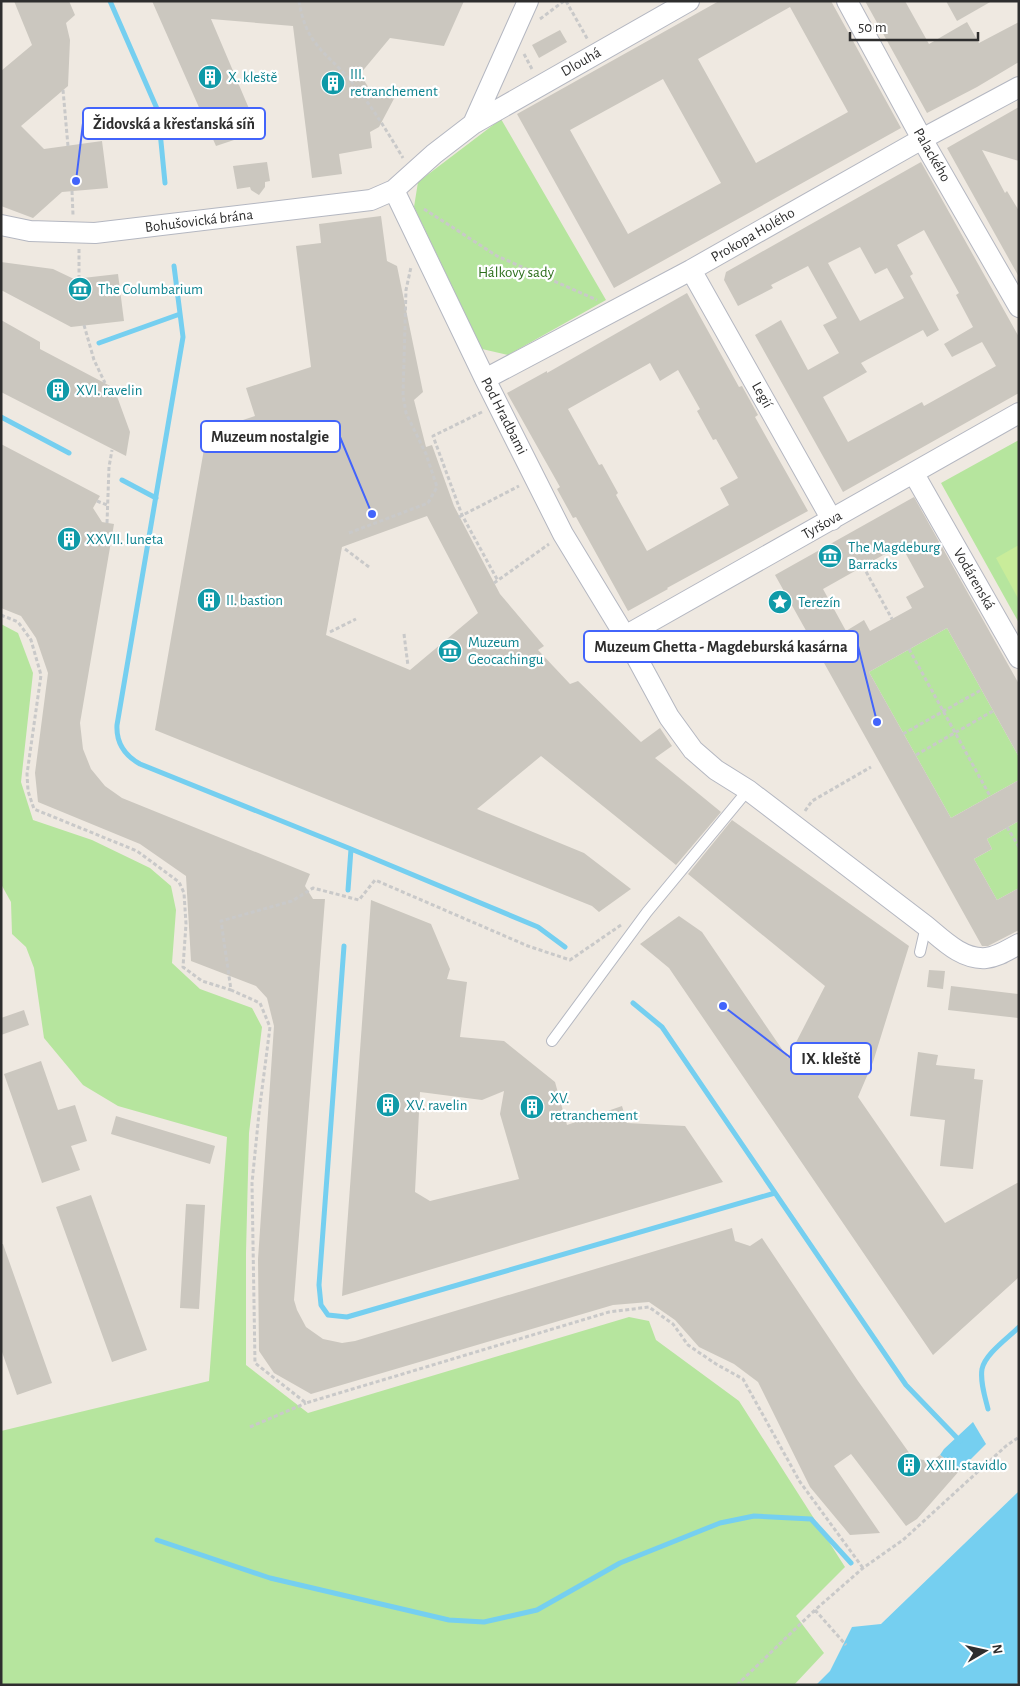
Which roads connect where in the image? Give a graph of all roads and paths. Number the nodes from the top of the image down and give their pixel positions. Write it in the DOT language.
graph roads {
  1 [pos="299,1"];
  2 [pos="528,1"];
  3 [pos="566,1"];
  4 [pos="689,1"];
  5 [pos="847,1"];
  6 [pos="523,53"];
  7 [pos="596,54"];
  8 [pos="541,85"];
  9 [pos="1019,87"];
  10 [pos="62,90"];
  11 [pos="474,124"];
  12 [pos="922,139"];
  13 [pos="68,146"];
  14 [pos="412,173"];
  15 [pos="394,190"];
  16 [pos="72,191"];
  17 [pos="418,205"];
  18 [pos="1,225"];
  19 [pos="83,233"];
  20 [pos="691,270"];
  21 [pos="79,278"];
  22 [pos="406,290"];
  23 [pos="1019,307"];
  24 [pos="618,309"];
  25 [pos="84,325"];
  26 [pos="486,379"];
  27 [pos="105,383"];
  28 [pos="498,404"];
  29 [pos="1019,413"];
  30 [pos="112,450"];
  31 [pos="914,474"];
  32 [pos="535,478"];
  33 [pos="97,501"];
  34 [pos="107,505"];
  35 [pos="461,516"];
  36 [pos="832,520"];
  37 [pos="107,523"];
  38 [pos="349,533"];
  39 [pos="564,534"];
  40 [pos="345,549"];
  41 [pos="863,566"];
  42 [pos="369,567"];
  43 [pos="1,615"];
  44 [pos="356,619"];
  45 [pos="892,619"];
  46 [pos="330,632"];
  47 [pos="404,634"];
  48 [pos="626,636"];
  49 [pos="908,649"];
  50 [pos="1019,658"];
  51 [pos="408,666"];
  52 [pos="981,690"];
  53 [pos="943,711"];
  54 [pos="993,711"];
  55 [pos="955,733"];
  56 [pos="904,734"];
  57 [pos="916,755"];
  58 [pos="871,767"];
  59 [pos="748,790"];
  60 [pos="990,796"];
  61 [pos="795,826"];
  62 [pos="1007,827"];
  63 [pos="1019,847"];
  64 [pos="647,912"];
  65 [pos="926,926"];
  66 [pos="1019,944"];
  67 [pos="920,952"];
  68 [pos="232,990"];
  69 [pos="552,1041"];
  70 [pos="306,1403"];
  71 [pos="250,1427"];
  72 [pos="1019,1437"];
  73 [pos="863,1568"];
  74 [pos="815,1610"];
  75 [pos="846,1645"];
  76 [pos="737,1685"];
  1 -- 14 [label="path"];
  2 -- 11 [label="street"];
  3 -- 7 [label="path"];
  4 -- 7 [label="street, Dlouhá"];
  5 -- 12 [label="street, Palackého"];
  6 -- 8 [label="path"];
  7 -- 8 [label="street, Dlouhá"];
  8 -- 11 [label="street, Dlouhá"];
  9 -- 12 [label="street, Prokopa Holého"];
  10 -- 13 [label="path"];
  11 -- 14 [label="street, Dlouhá"];
  12 -- 20 [label="street, Prokopa Holého"];
  12 -- 23 [label="street, Palackého"];
  14 -- 15 [label="street, Bohušovická brána"];
  15 -- 19 [label="street, Bohušovická brána"];
  15 -- 26 [label="street, Pod Hradbami"];
  16 -- 19 [label="path"];
  17 -- 24 [label="path"];
  18 -- 19 [label="street, Bohušovická brána"];
  19 -- 21 [label="path"];
  20 -- 24 [label="street, Prokopa Holého"];
  20 -- 36 [label="street, Legií"];
  22 -- 38 [label="path"];
  24 -- 26 [label="street, Prokopa Holého"];
  25 -- 27 [label="path"];
  26 -- 28 [label="street, Pod Hradbami"];
  28 -- 32 [label="street, Pod Hradbami"];
  28 -- 35 [label="path"];
  29 -- 31 [label="street, Tyršova"];
  30 -- 37 [label="path"];
  31 -- 36 [label="street, Tyršova"];
  31 -- 50 [label="street, Vodárenská"];
  32 -- 35 [label="path"];
  32 -- 39 [label="street, Pod Hradbami"];
  33 -- 34 [label="path"];
  35 -- 39 [label="path"];
  36 -- 48 [label="street, Tyršova"];
  39 -- 48 [label="street, Pod Hradbami"];
  40 -- 42 [label="path"];
  41 -- 45 [label="path"];
  43 -- 68 [label="path"];
  44 -- 46 [label="path"];
  47 -- 51 [label="path"];
  48 -- 59 [label="street, Pod Hradbami"];
  49 -- 53 [label="path"];
  52 -- 53 [label="path"];
  53 -- 55 [label="path"];
  53 -- 56 [label="path"];
  54 -- 55 [label="path"];
  55 -- 57 [label="path"];
  55 -- 60 [label="path"];
  58 -- 61 [label="path"];
  59 -- 61 [label="street, Pod Hradbami"];
  59 -- 64 [label="lane"];
  61 -- 65 [label="street, Pod Hradbami"];
  62 -- 63 [label="path"];
  64 -- 68 [label="path"];
  64 -- 69 [label="lane"];
  65 -- 66 [label="street, Pod Hradbami"];
  65 -- 67 [label="lane"];
  68 -- 70 [label="path"];
  70 -- 71 [label="path"];
  70 -- 73 [label="path"];
  72 -- 73 [label="path"];
  73 -- 74 [label="path"];
  74 -- 75 [label="path"];
  74 -- 76 [label="path"];
}
